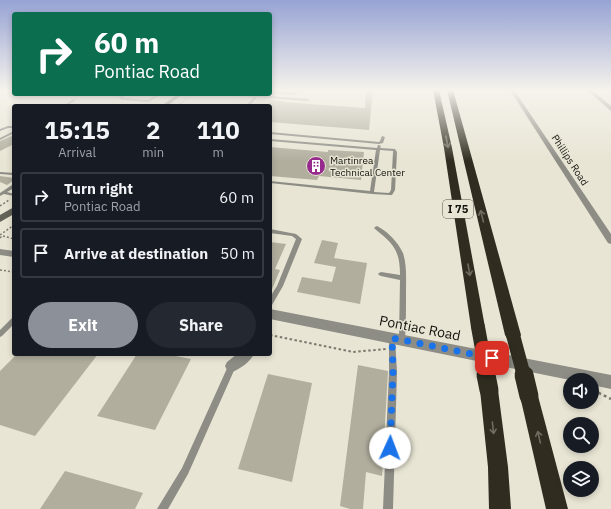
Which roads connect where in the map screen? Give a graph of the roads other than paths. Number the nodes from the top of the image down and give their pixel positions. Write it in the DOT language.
graph roads {
  1 [pos="441,114"];
  2 [pos="456,114"];
  3 [pos="528,114"];
  4 [pos="12,127"];
  5 [pos="0,130"];
  6 [pos="12,133"];
  7 [pos="272,134"];
  8 [pos="383,137"];
  9 [pos="0,139"];
  10 [pos="272,140"];
  11 [pos="379,142"];
  12 [pos="378,149"];
  13 [pos="0,173"];
  14 [pos="12,174"];
  15 [pos="272,182"];
  16 [pos="12,187"];
  17 [pos="372,193"];
  18 [pos="2,194"];
  19 [pos="12,196"];
  20 [pos="12,211"];
  21 [pos="0,219"];
  22 [pos="377,228"];
  23 [pos="272,231"];
  24 [pos="611,240"];
  25 [pos="0,252"];
  26 [pos="12,254"];
  27 [pos="381,274"];
  28 [pos="403,278"];
  29 [pos="272,300"];
  30 [pos="272,314"];
  31 [pos="12,322"];
  32 [pos="0,334"];
  33 [pos="395,343"];
  34 [pos="241,356"];
  35 [pos="232,360"];
  36 [pos="611,382"];
  37 [pos="498,467"];
  38 [pos="548,475"];
  39 [pos="162,509"];
  40 [pos="388,509"];
  41 [pos="500,509"];
  42 [pos="505,509"];
  43 [pos="557,509"];
  44 [pos="563,509"];
  1 -- 37 [label="highway, I 75, one-way, bridge"];
  38 -- 2 [label="highway, I 75, one-way, bridge"];
  3 -- 24 [label="street, Phillips Road"];
  4 -- 5 [label="lane"];
  6 -- 9 [label="lane"];
  7 -- 11 [label="lane"];
  8 -- 11 [label="lane"];
  10 -- 12 [label="lane"];
  11 -- 12 [label="lane"];
  12 -- 17 [label="lane"];
  12 -- 17 [label="lane"];
  13 -- 14 [label="lane"];
  15 -- 17 [label="lane"];
  16 -- 18 [label="lane"];
  18 -- 19 [label="lane"];
  20 -- 21 [label="main road"];
  22 -- 28 [label="lane"];
  23 -- 29 [label="lane"];
  25 -- 26 [label="street"];
  27 -- 28 [label="lane"];
  28 -- 33 [label="lane"];
  30 -- 33 [label="street, Pontiac Road"];
  31 -- 32 [label="lane"];
  33 -- 36 [label="street, Pontiac Road"];
  33 -- 40 [label="lane"];
  34 -- 35 [label="street"];
  35 -- 39 [label="lane"];
  37 -- 41 [label="highway"];
  37 -- 42 [label="highway, I 75"];
  38 -- 43 [label="highway, I 75"];
  38 -- 44 [label="highway"];
}
